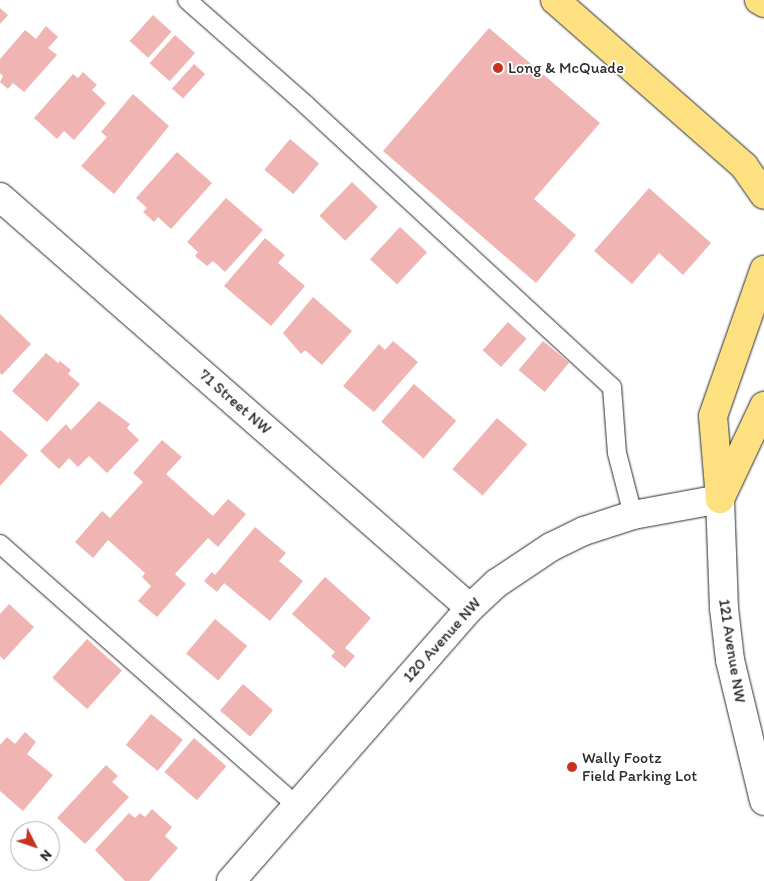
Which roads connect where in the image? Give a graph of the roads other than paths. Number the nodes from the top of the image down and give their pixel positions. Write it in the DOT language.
graph roads {
  1 [pos="187,0"];
  2 [pos="555,0"];
  3 [pos="759,0"];
  4 [pos="764,3"];
  5 [pos="764,195"];
  6 [pos="0,196"];
  7 [pos="764,270"];
  8 [pos="764,406"];
  9 [pos="720,499"];
  10 [pos="633,515"];
  11 [pos="0,544"];
  12 [pos="470,608"];
  13 [pos="764,801"];
  14 [pos="296,805"];
  15 [pos="231,881"];
  1 -- 10 [label="lane"];
  2 -- 5 [label="main road"];
  3 -- 4 [label="main road"];
  6 -- 12 [label="street, 71 Street NW"];
  7 -- 9 [label="main road"];
  8 -- 9 [label="main road"];
  9 -- 10 [label="street, 120 Avenue NW"];
  9 -- 13 [label="street, 121 Avenue NW"];
  10 -- 12 [label="street, 120 Avenue NW"];
  11 -- 14 [label="lane"];
  12 -- 14 [label="street, 120 Avenue NW"];
  14 -- 15 [label="street, 120 Avenue NW"];
}
